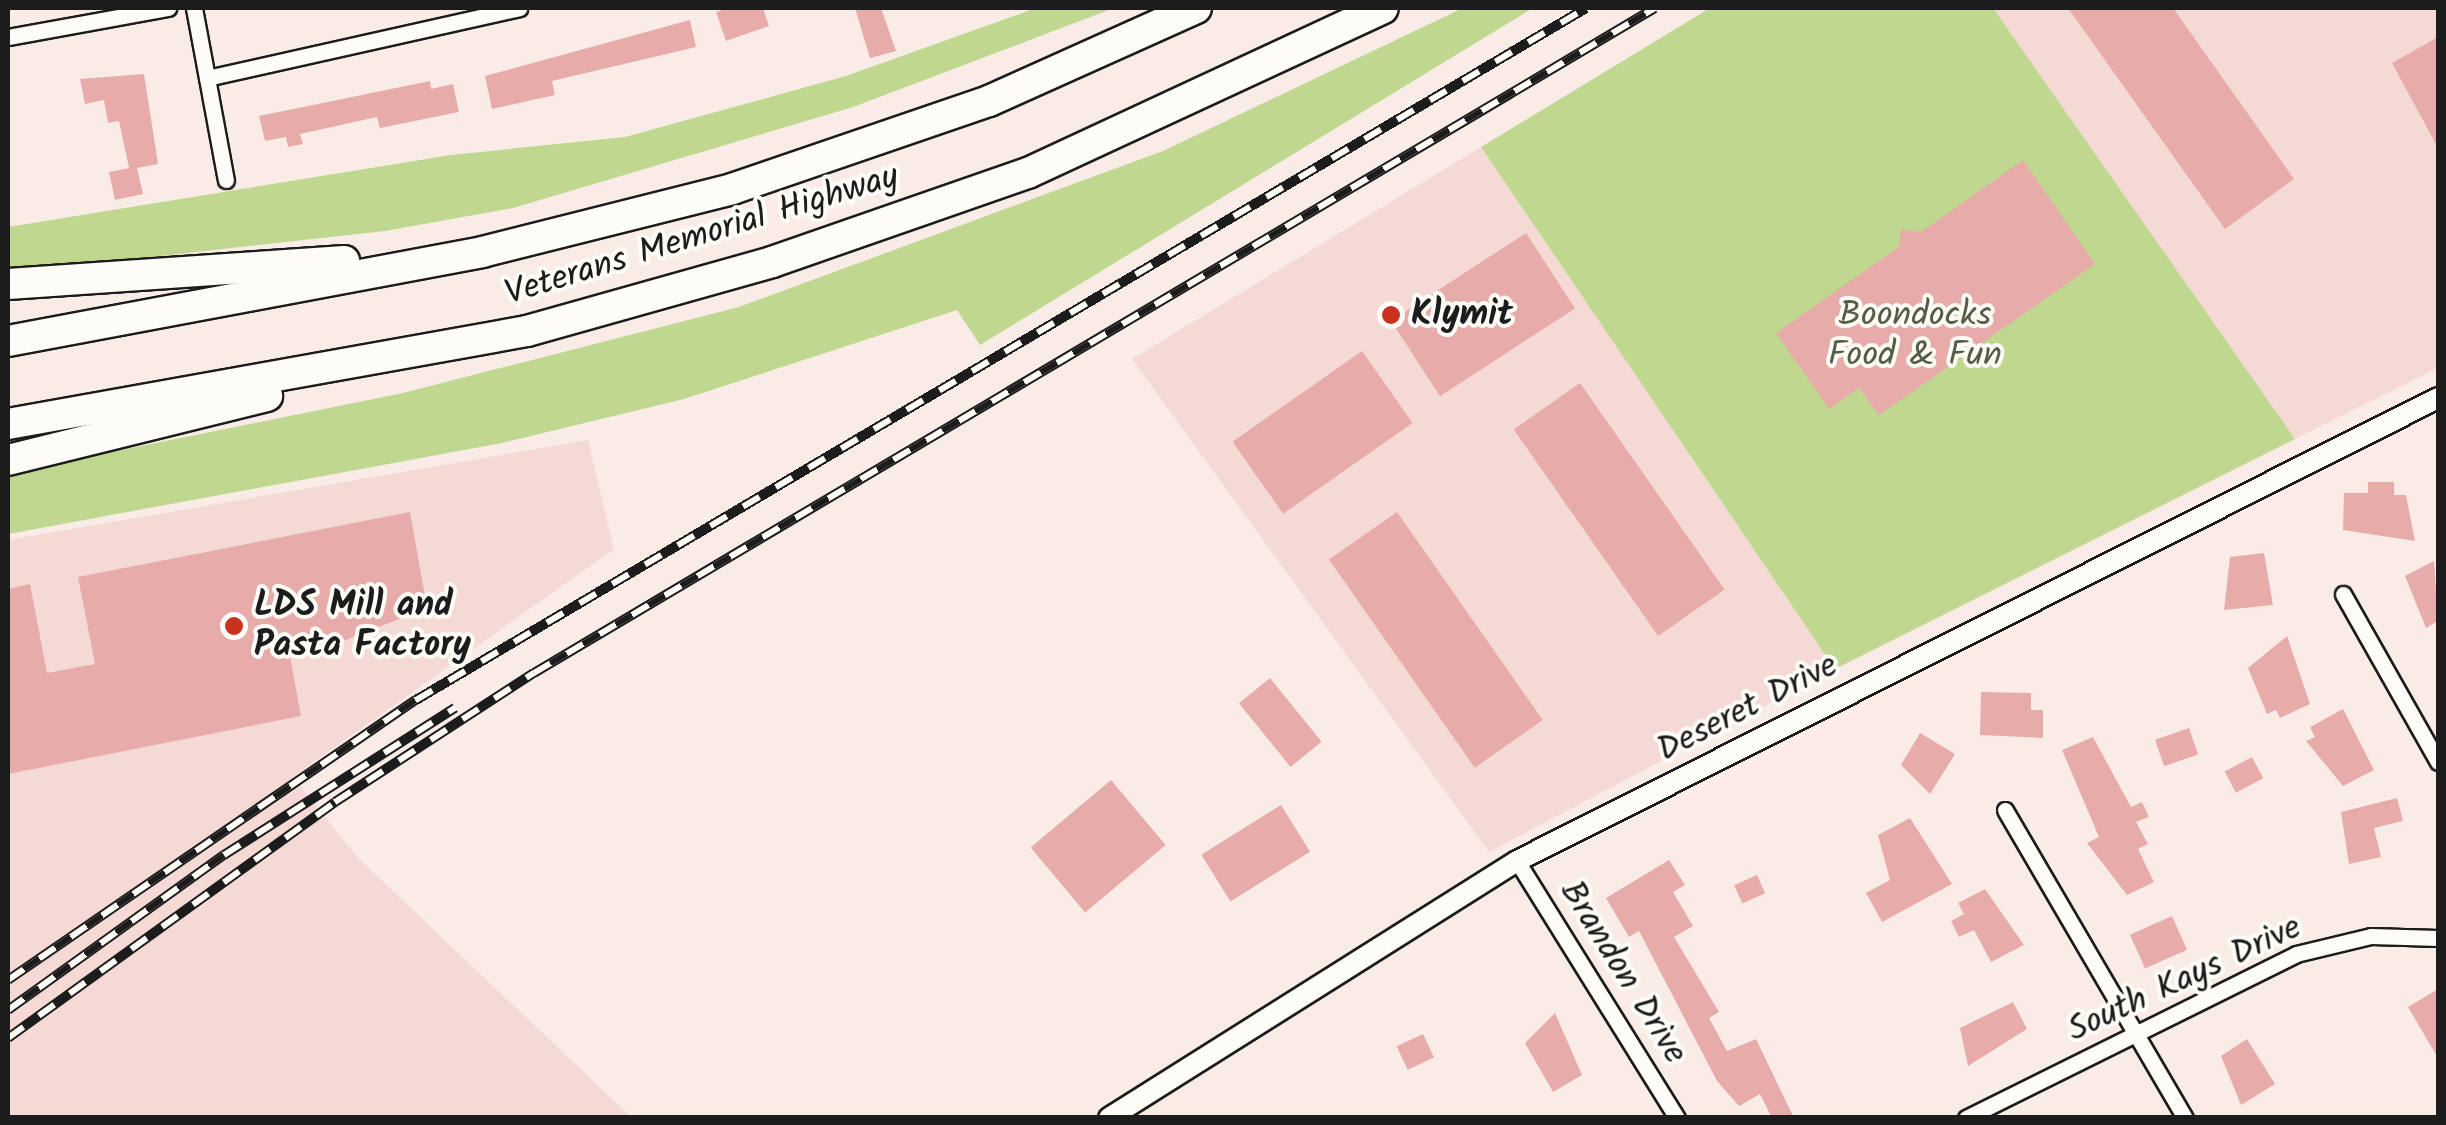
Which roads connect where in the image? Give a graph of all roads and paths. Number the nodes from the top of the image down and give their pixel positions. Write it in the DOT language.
graph roads {
  1 [pos="168,8"];
  2 [pos="194,8"];
  3 [pos="518,8"];
  4 [pos="1196,8"];
  5 [pos="1383,8"];
  6 [pos="8,37"];
  7 [pos="207,78"];
  8 [pos="226,180"];
  9 [pos="482,252"];
  10 [pos="8,284"];
  11 [pos="527,331"];
  12 [pos="8,342"];
  13 [pos="2438,398"];
  14 [pos="8,424"];
  15 [pos="8,460"];
  16 [pos="2343,594"];
  17 [pos="2438,762"];
  18 [pos="2005,810"];
  19 [pos="1517,861"];
  20 [pos="2438,938"];
  21 [pos="2132,1035"];
  22 [pos="1109,1118"];
  23 [pos="1676,1118"];
  24 [pos="1966,1118"];
  25 [pos="2185,1118"];
  1 -- 6 [label="street"];
  2 -- 7 [label="street"];
  3 -- 7 [label="street"];
  4 -- 9 [label="highway, Veterans Memorial Highway"];
  5 -- 11 [label="highway, Veterans Memorial Highway"];
  7 -- 8 [label="street"];
  9 -- 10 [label="highway"];
  9 -- 12 [label="highway, Veterans Memorial Highway"];
  11 -- 14 [label="highway, Veterans Memorial Highway"];
  11 -- 15 [label="highway"];
  13 -- 19 [label="street, Deseret Drive"];
  16 -- 17 [label="street"];
  18 -- 21 [label="street"];
  19 -- 22 [label="street, Deseret Drive"];
  19 -- 23 [label="street, Brandon Drive"];
  20 -- 21 [label="street, South Kays Drive"];
  21 -- 24 [label="street, South Kays Drive"];
  21 -- 25 [label="street"];
}
